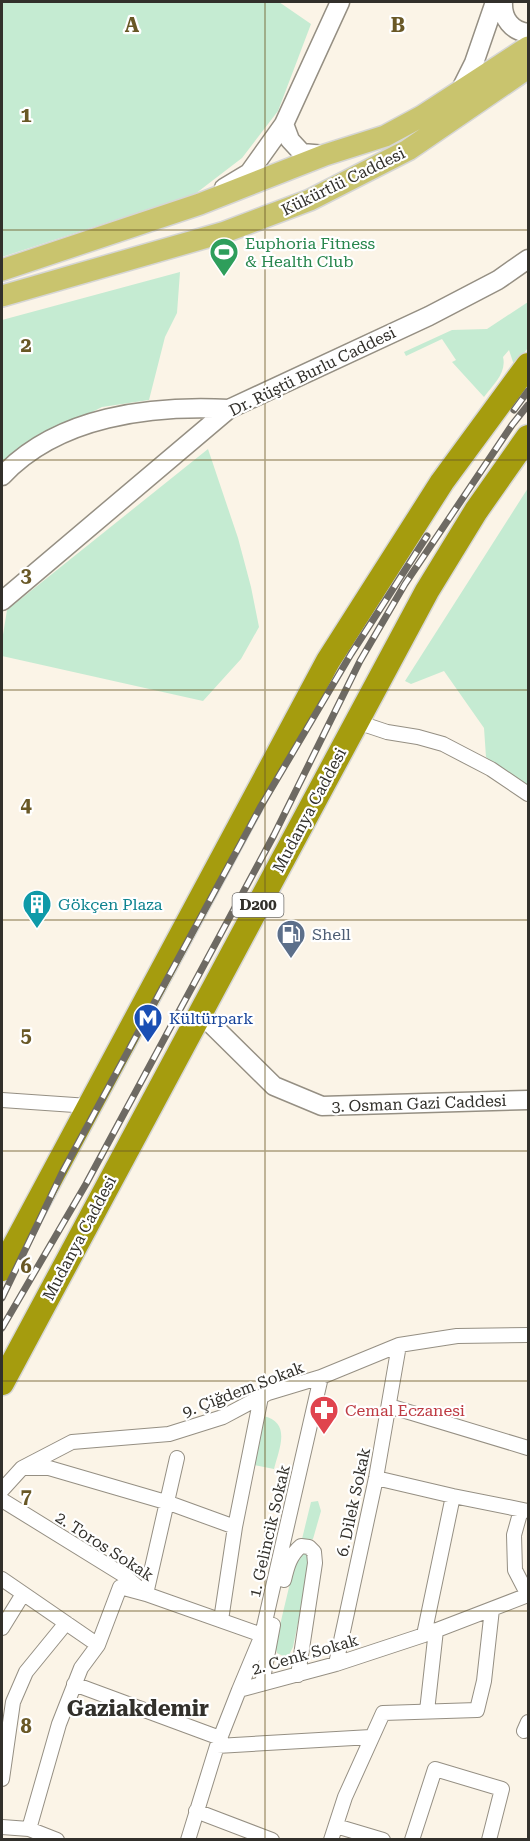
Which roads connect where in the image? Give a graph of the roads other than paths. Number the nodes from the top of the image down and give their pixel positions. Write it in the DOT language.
graph roads {
  1 [pos="339,2"];
  2 [pos="495,2"];
  3 [pos="502,2"];
  4 [pos="528,33"];
  5 [pos="528,47"];
  6 [pos="528,68"];
  7 [pos="459,93"];
  8 [pos="284,124"];
  9 [pos="325,155"];
  10 [pos="200,204"];
  11 [pos="528,260"];
  12 [pos="2,270"];
  13 [pos="2,296"];
  14 [pos="528,365"];
  15 [pos="229,410"];
  16 [pos="528,436"];
  17 [pos="2,476"];
  18 [pos="2,601"];
  19 [pos="357,722"];
  20 [pos="528,794"];
  21 [pos="199,1012"];
  22 [pos="2,1100"];
  23 [pos="528,1100"];
  24 [pos="89,1106"];
  25 [pos="2,1269"];
  26 [pos="528,1335"];
  27 [pos="399,1345"];
  28 [pos="321,1377"];
  29 [pos="2,1383"];
  30 [pos="261,1397"];
  31 [pos="389,1406"];
  32 [pos="528,1448"];
  33 [pos="177,1458"];
  34 [pos="22,1468"];
  35 [pos="376,1478"];
  36 [pos="2,1490"];
  37 [pos="453,1496"];
  38 [pos="2,1500"];
  39 [pos="169,1503"];
  40 [pos="525,1511"];
  41 [pos="235,1527"];
  42 [pos="2,1579"];
  43 [pos="23,1594"];
  44 [pos="146,1594"];
  45 [pos="528,1595"];
  46 [pos="492,1609"];
  47 [pos="222,1620"];
  48 [pos="66,1623"];
  49 [pos="2,1628"];
  50 [pos="430,1633"];
  51 [pos="262,1635"];
  52 [pos="98,1645"];
  53 [pos="336,1664"];
  54 [pos="298,1674"];
  55 [pos="74,1684"];
  56 [pos="262,1684"];
  57 [pos="239,1690"];
  58 [pos="427,1711"];
  59 [pos="371,1737"];
  60 [pos="219,1742"];
  61 [pos="2,1779"];
  62 [pos="196,1811"];
  63 [pos="2,1827"];
  64 [pos="29,1829"];
  65 [pos="333,1833"];
  66 [pos="57,1839"];
  67 [pos="188,1839"];
  68 [pos="272,1839"];
  69 [pos="383,1839"];
  70 [pos="412,1839"];
  71 [pos="489,1839"];
  1 -- 8 [label="street"];
  2 -- 7 [label="street"];
  3 -- 4 [label="street"];
  5 -- 7 [label="main road, Kükürtlü Caddesi"];
  6 -- 13 [label="main road, Kükürtlü Caddesi"];
  7 -- 9 [label="main road, Kükürtlü Caddesi"];
  8 -- 9 [label="street"];
  8 -- 10 [label="street"];
  9 -- 10 [label="main road, Kükürtlü Caddesi"];
  10 -- 12 [label="main road, Kükürtlü Caddesi"];
  11 -- 15 [label="street, Dr. Rüştü Burlu Caddesi"];
  14 -- 24 [label="highway"];
  15 -- 17 [label="street"];
  15 -- 18 [label="street, Dr. Rüştü Burlu Caddesi"];
  16 -- 19 [label="highway, Mudanya Caddesi / D200"];
  19 -- 20 [label="street"];
  19 -- 21 [label="highway, Mudanya Caddesi / D200"];
  21 -- 23 [label="street, 3. Osman Gazi Caddesi"];
  21 -- 29 [label="highway, Mudanya Caddesi / D200"];
  22 -- 24 [label="street"];
  24 -- 25 [label="highway"];
  26 -- 27 [label="street, 9. Çiğdem Sokak"];
  27 -- 28 [label="street, 9. Çiğdem Sokak"];
  27 -- 31 [label="street, 6. Dilek Sokak"];
  28 -- 30 [label="street, 9. Çiğdem Sokak"];
  28 -- 51 [label="street, 1. Gelincik Sokak"];
  30 -- 34 [label="street, 9. Çiğdem Sokak"];
  30 -- 41 [label="street"];
  31 -- 32 [label="street"];
  31 -- 35 [label="street, 6. Dilek Sokak"];
  33 -- 39 [label="street"];
  34 -- 36 [label="street, 9. Çiğdem Sokak"];
  34 -- 39 [label="street"];
  35 -- 37 [label="street"];
  35 -- 53 [label="street, 6. Dilek Sokak"];
  37 -- 40 [label="street"];
  37 -- 50 [label="street"];
  38 -- 44 [label="street, 2. Toros Sokak"];
  39 -- 41 [label="street"];
  39 -- 44 [label="street"];
  40 -- 45 [label="street"];
  41 -- 47 [label="street"];
  42 -- 43 [label="street"];
  43 -- 48 [label="street"];
  43 -- 49 [label="street"];
  44 -- 47 [label="street, 2. Toros Sokak"];
  44 -- 52 [label="street"];
  45 -- 46 [label="street, 2. Cenk Sokak"];
  46 -- 50 [label="street, 2. Cenk Sokak"];
  46 -- 58 [label="street"];
  47 -- 51 [label="street, 2. Toros Sokak"];
  48 -- 52 [label="street"];
  48 -- 61 [label="street"];
  50 -- 53 [label="street, 2. Cenk Sokak"];
  50 -- 58 [label="street"];
  51 -- 57 [label="street, 1. Gelincik Sokak"];
  52 -- 55 [label="street"];
  53 -- 54 [label="street, 2. Cenk Sokak"];
  54 -- 56 [label="street, 2. Cenk Sokak"];
  54 -- 56 [label="street"];
  55 -- 60 [label="street"];
  55 -- 64 [label="street"];
  56 -- 57 [label="street, 2. Cenk Sokak"];
  57 -- 60 [label="street, 2. Cenk Sokak"];
  58 -- 59 [label="street"];
  59 -- 60 [label="street"];
  59 -- 65 [label="street"];
  60 -- 62 [label="street, 2. Cenk Sokak"];
  62 -- 67 [label="street, 2. Cenk Sokak"];
  62 -- 68 [label="street"];
  63 -- 64 [label="street"];
  64 -- 66 [label="street"];
  65 -- 69 [label="street"];
  70 -- 71 [label="street"];
}
